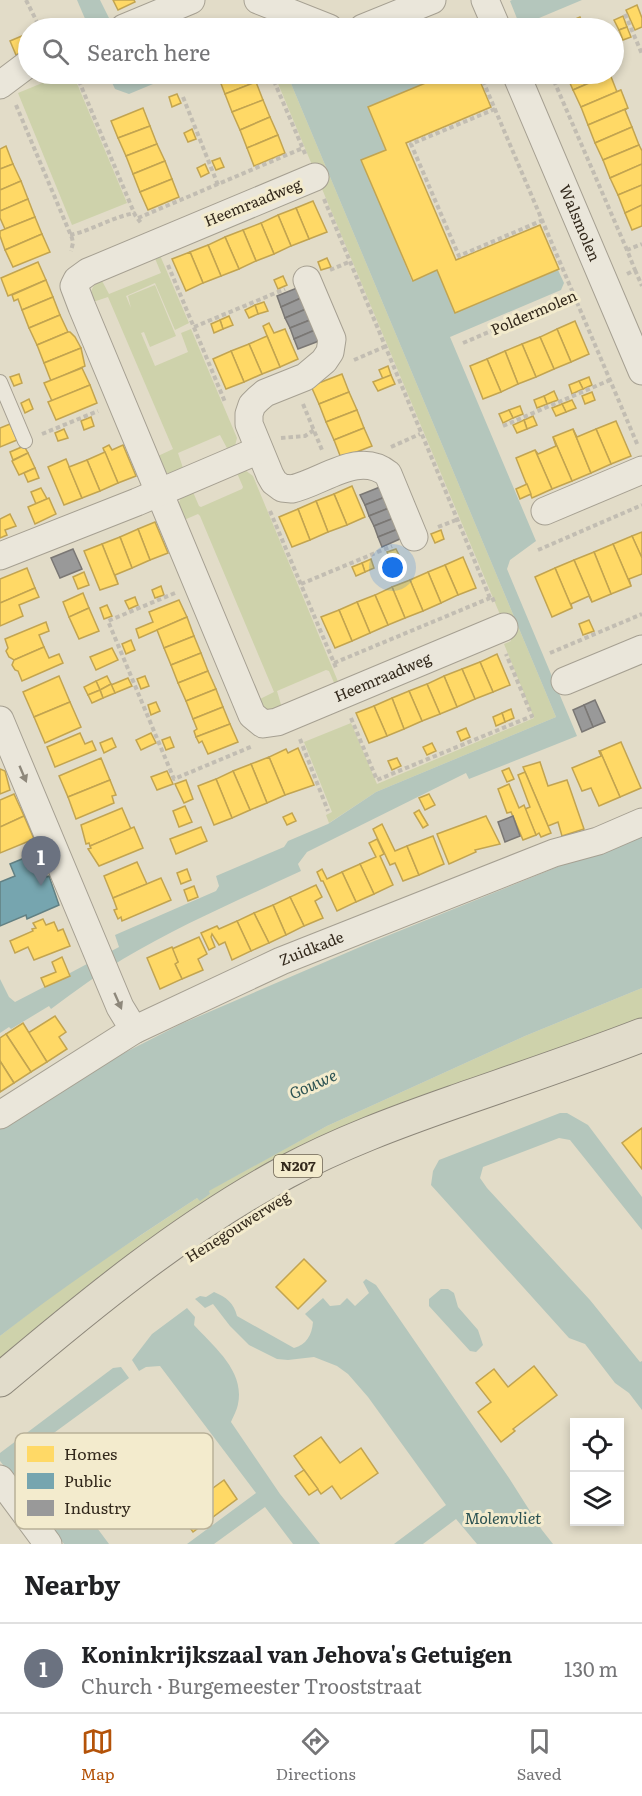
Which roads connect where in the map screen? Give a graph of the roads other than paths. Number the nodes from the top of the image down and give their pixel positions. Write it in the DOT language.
graph roads {
  1 [pos="191,0"];
  2 [pos="258,0"];
  3 [pos="432,0"];
  4 [pos="485,0"];
  5 [pos="148,18"];
  6 [pos="304,18"];
  7 [pos="388,18"];
  8 [pos="493,18"];
  9 [pos="18,72"];
  10 [pos="3,83"];
  11 [pos="520,84"];
  12 [pos="315,177"];
  13 [pos="307,280"];
  14 [pos="642,371"];
  15 [pos="0,382"];
  16 [pos="25,441"];
  17 [pos="258,450"];
  18 [pos="642,470"];
  19 [pos="160,492"];
  20 [pos="545,511"];
  21 [pos="414,537"];
  22 [pos="0,555"];
  23 [pos="500,629"];
  24 [pos="642,649"];
  25 [pos="565,681"];
  26 [pos="0,720"];
  27 [pos="642,822"];
  28 [pos="134,1030"];
  29 [pos="642,1035"];
  30 [pos="0,1115"];
  31 [pos="0,1380"];
  32 [pos="0,1479"];
  33 [pos="15,1499"];
  34 [pos="37,1529"];
  35 [pos="48,1544"];
  1 -- 5 [label="street"];
  2 -- 6 [label="street"];
  3 -- 7 [label="street"];
  4 -- 8 [label="street"];
  9 -- 10 [label="street"];
  11 -- 14 [label="street, Walsmolen"];
  12 -- 19 [label="street, Heemraadweg"];
  13 -- 17 [label="street"];
  15 -- 16 [label="lane"];
  17 -- 19 [label="street"];
  17 -- 21 [label="street"];
  18 -- 20 [label="street"];
  19 -- 22 [label="street"];
  19 -- 23 [label="street, Heemraadweg"];
  24 -- 25 [label="street"];
  26 -- 28 [label="street, one-way"];
  27 -- 28 [label="street, Zuidkade"];
  28 -- 30 [label="street, Zuidkade"];
  29 -- 31 [label="main road, Henegouwerweg / N207"];
  32 -- 33 [label="street"];
  34 -- 35 [label="street"];
}
